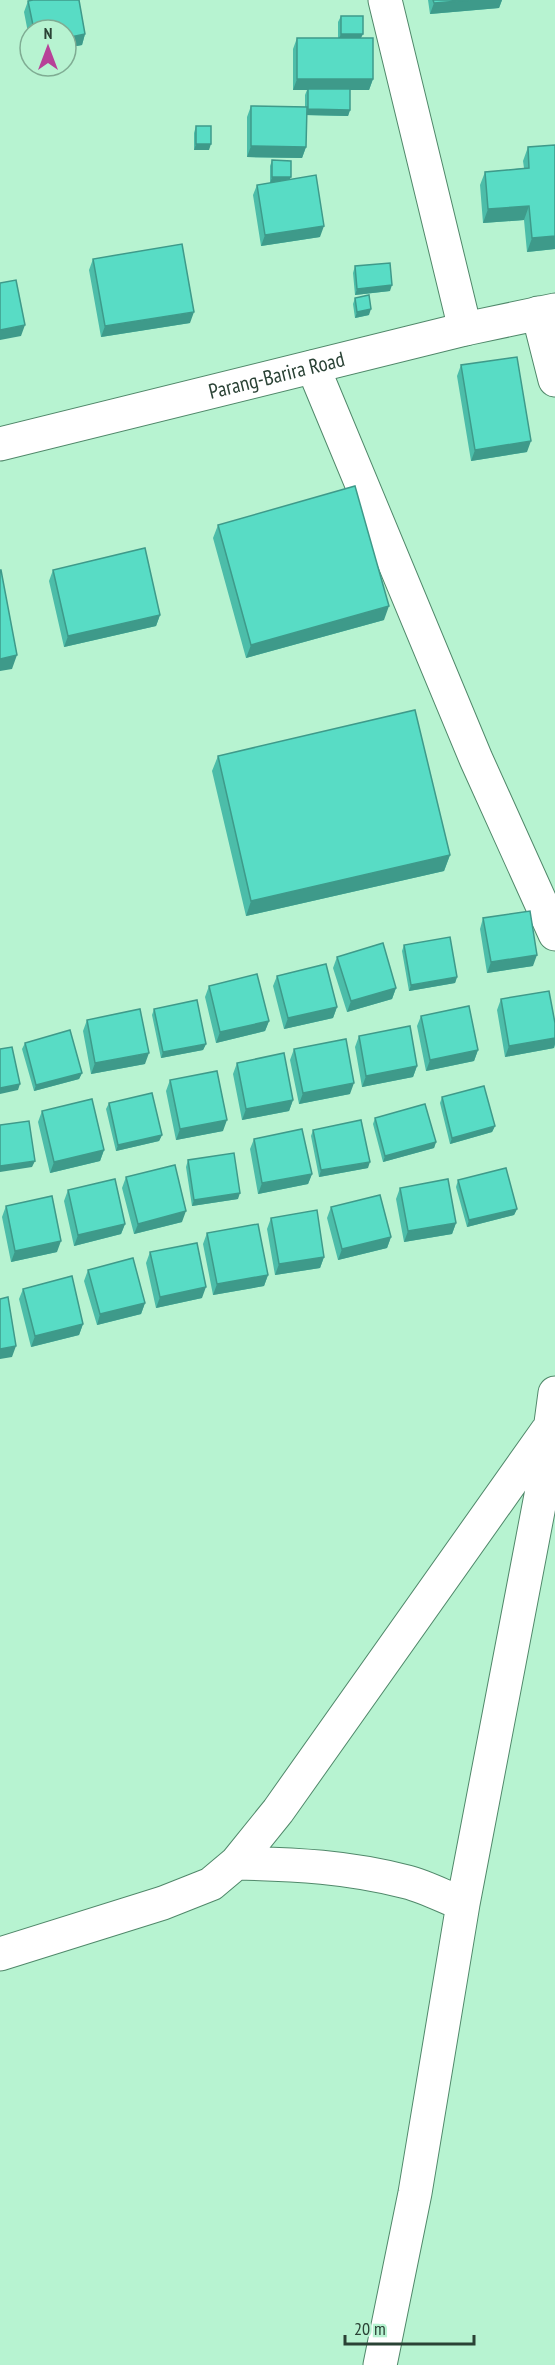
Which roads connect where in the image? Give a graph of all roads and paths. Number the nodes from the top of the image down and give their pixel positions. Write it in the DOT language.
graph roads {
  1 [pos="385,0"];
  2 [pos="547,311"];
  3 [pos="465,329"];
  4 [pos="313,367"];
  5 [pos="555,380"];
  6 [pos="0,444"];
  7 [pos="555,934"];
  8 [pos="555,1393"];
  9 [pos="550,1427"];
  10 [pos="236,1863"];
  11 [pos="463,1904"];
  12 [pos="0,1954"];
  13 [pos="380,2365"];
  1 -- 3 [label="street"];
  2 -- 3 [label="street, Parang-Barira Road"];
  2 -- 5 [label="street"];
  3 -- 4 [label="street, Parang-Barira Road"];
  4 -- 6 [label="street, Parang-Barira Road"];
  4 -- 7 [label="street"];
  8 -- 9 [label="street"];
  9 -- 10 [label="street"];
  9 -- 11 [label="street"];
  10 -- 11 [label="street"];
  10 -- 12 [label="street"];
  11 -- 13 [label="street"];
}
